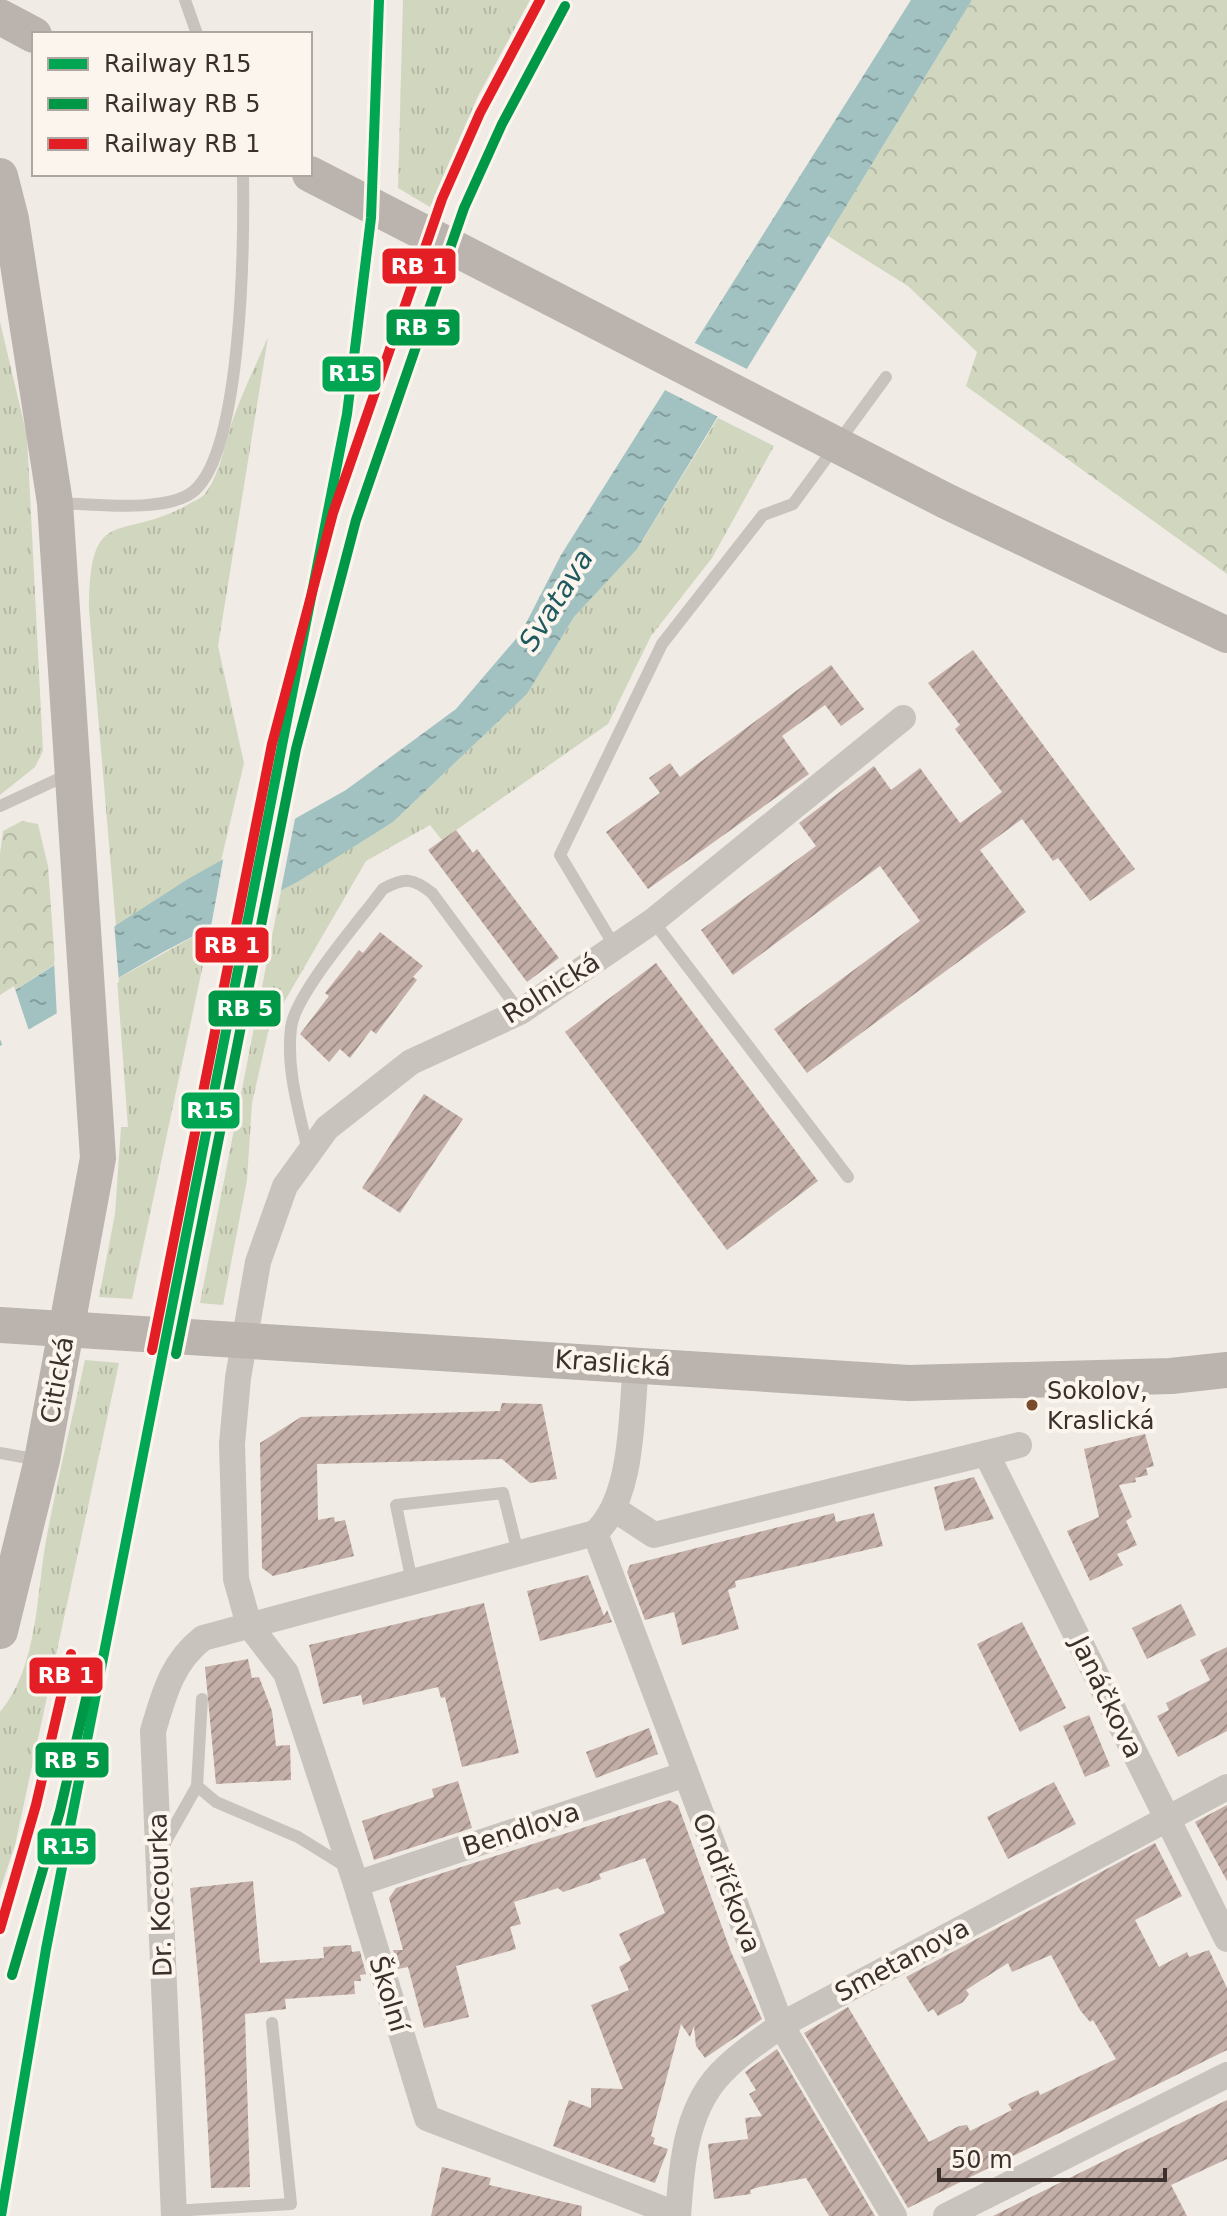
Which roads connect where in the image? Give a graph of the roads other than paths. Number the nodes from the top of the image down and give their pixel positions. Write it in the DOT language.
graph roads {
  1 [pos="185,0"];
  2 [pos="0,17"];
  3 [pos="196,32"];
  4 [pos="32,34"];
  5 [pos="312,175"];
  6 [pos="0,176"];
  7 [pos="243,176"];
  8 [pos="886,377"];
  9 [pos="55,503"];
  10 [pos="1227,635"];
  11 [pos="903,718"];
  12 [pos="70,774"];
  13 [pos="0,806"];
  14 [pos="653,921"];
  15 [pos="615,947"];
  16 [pos="520,1012"];
  17 [pos="309,1153"];
  18 [pos="848,1177"];
  19 [pos="12,1325"];
  20 [pos="636,1364"];
  21 [pos="1227,1370"];
  22 [pos="1019,1445"];
  23 [pos="0,1453"];
  24 [pos="987,1455"];
  25 [pos="42,1460"];
  26 [pos="614,1509"];
  27 [pos="595,1533"];
  28 [pos="518,1553"];
  29 [pos="412,1582"];
  30 [pos="249,1625"];
  31 [pos="0,1631"];
  32 [pos="202,1699"];
  33 [pos="686,1774"];
  34 [pos="197,1786"];
  35 [pos="1227,1787"];
  36 [pos="1167,1819"];
  37 [pos="158,1855"];
  38 [pos="354,1877"];
  39 [pos="1227,1939"];
  40 [pos="272,2023"];
  41 [pos="781,2025"];
  42 [pos="1227,2075"];
  43 [pos="173,2214"];
  44 [pos="678,2216"];
  45 [pos="894,2216"];
  46 [pos="946,2216"];
  1 -- 3 [label="lane"];
  2 -- 4 [label="street"];
  5 -- 10 [label="street"];
  6 -- 9 [label="street, Citická"];
  7 -- 9 [label="lane"];
  8 -- 15 [label="lane"];
  9 -- 12 [label="street, Citická"];
  11 -- 14 [label="street, Rolnická"];
  12 -- 13 [label="lane"];
  12 -- 25 [label="street, Citická"];
  14 -- 15 [label="street, Rolnická"];
  14 -- 18 [label="lane"];
  15 -- 16 [label="street, Rolnická"];
  16 -- 17 [label="street, Rolnická"];
  16 -- 17 [label="lane"];
  17 -- 30 [label="street, Rolnická"];
  19 -- 20 [label="street, Kraslická"];
  20 -- 21 [label="street, Kraslická"];
  20 -- 26 [label="street"];
  22 -- 24 [label="street"];
  23 -- 25 [label="lane"];
  24 -- 26 [label="street"];
  24 -- 36 [label="street, Janáčkova"];
  25 -- 31 [label="street, Citická"];
  26 -- 27 [label="street"];
  27 -- 28 [label="street, Dr. Kocourka"];
  27 -- 33 [label="street, Ondříčkova"];
  28 -- 29 [label="street, Dr. Kocourka"];
  28 -- 29 [label="lane"];
  29 -- 30 [label="street, Dr. Kocourka"];
  30 -- 37 [label="street, Dr. Kocourka"];
  30 -- 38 [label="street, Školní"];
  32 -- 34 [label="lane"];
  33 -- 38 [label="street, Bendlova"];
  33 -- 41 [label="street, Ondříčkova"];
  34 -- 37 [label="lane"];
  34 -- 38 [label="lane"];
  35 -- 36 [label="street, Smetanova"];
  36 -- 39 [label="street, Janáčkova"];
  36 -- 41 [label="street, Smetanova"];
  37 -- 43 [label="street, Dr. Kocourka"];
  38 -- 44 [label="street, Školní"];
  40 -- 43 [label="lane"];
  41 -- 44 [label="street, Smetanova"];
  41 -- 45 [label="street, Ondříčkova"];
  42 -- 46 [label="street"];
}
